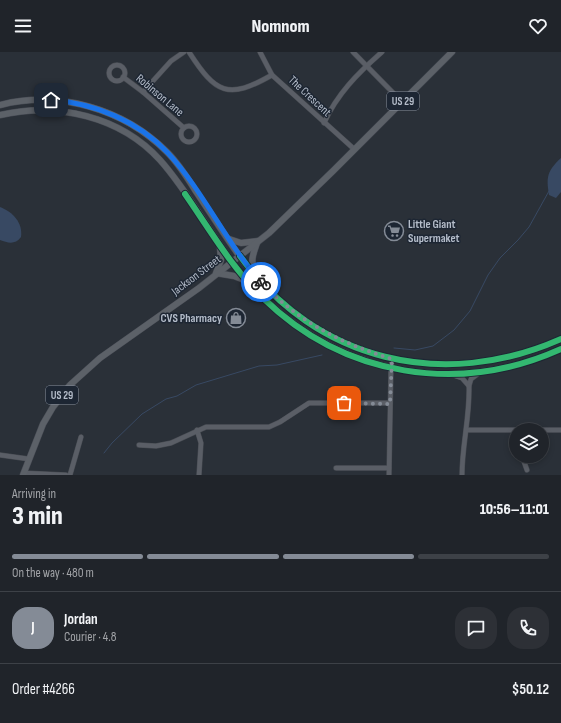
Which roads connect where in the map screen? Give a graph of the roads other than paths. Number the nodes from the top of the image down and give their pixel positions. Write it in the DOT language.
graph roads {
  1 [pos="184,52"];
  2 [pos="189,52"];
  3 [pos="260,52"];
  4 [pos="353,52"];
  5 [pos="382,52"];
  6 [pos="452,52"];
  7 [pos="366,65"];
  8 [pos="272,75"];
  9 [pos="123,77"];
  10 [pos="144,92"];
  11 [pos="402,102"];
  12 [pos="0,105"];
  13 [pos="0,115"];
  14 [pos="324,123"];
  15 [pos="184,128"];
  16 [pos="354,149"];
  17 [pos="228,238"];
  18 [pos="258,241"];
  19 [pos="219,243"];
  20 [pos="240,256"];
  21 [pos="232,263"];
  22 [pos="216,273"];
  23 [pos="256,276"];
  24 [pos="248,282"];
  25 [pos="561,338"];
  26 [pos="561,349"];
  27 [pos="392,359"];
  28 [pos="391,368"];
  29 [pos="479,372"];
  30 [pos="450,374"];
  31 [pos="469,386"];
  32 [pos="390,404"];
  33 [pos="197,430"];
  34 [pos="467,430"];
  35 [pos="509,430"];
  36 [pos="549,430"];
  37 [pos="561,430"];
  38 [pos="81,437"];
  39 [pos="138,445"];
  40 [pos="0,455"];
  41 [pos="29,459"];
  42 [pos="524,463"];
  43 [pos="336,468"];
  44 [pos="389,468"];
  45 [pos="527,470"];
  46 [pos="24,474"];
  47 [pos="66,475"];
  48 [pos="70,475"];
  49 [pos="199,475"];
  50 [pos="389,475"];
  51 [pos="462,475"];
  1 -- 10 [label="street"];
  2 -- 8 [label="street"];
  3 -- 8 [label="street, The Crescent"];
  4 -- 7 [label="street"];
  5 -- 7 [label="street"];
  6 -- 11 [label="main road, Jackson Street / US 29"];
  7 -- 11 [label="street"];
  7 -- 14 [label="street"];
  8 -- 14 [label="street, The Crescent"];
  9 -- 10 [label="street, Robinson Lane"];
  10 -- 15 [label="street, Robinson Lane"];
  11 -- 16 [label="main road, Jackson Street / US 29"];
  12 -- 17 [label="main road"];
  13 -- 19 [label="main road"];
  14 -- 16 [label="street, The Crescent"];
  16 -- 18 [label="main road, Jackson Street / US 29"];
  17 -- 18 [label="main road"];
  17 -- 20 [label="main road"];
  18 -- 20 [label="main road, Jackson Street / US 29"];
  18 -- 23 [label="main road"];
  19 -- 21 [label="main road"];
  19 -- 22 [label="main road"];
  20 -- 21 [label="main road, Jackson Street / US 29"];
  20 -- 23 [label="main road"];
  21 -- 22 [label="main road, Jackson Street / US 29"];
  21 -- 24 [label="main road"];
  22 -- 24 [label="main road"];
  22 -- 41 [label="main road, Jackson Street / US 29"];
  23 -- 27 [label="main road"];
  24 -- 28 [label="main road"];
  25 -- 27 [label="main road"];
  26 -- 29 [label="main road"];
  27 -- 28 [label="street"];
  28 -- 30 [label="main road"];
  28 -- 32 [label="street"];
  29 -- 30 [label="main road"];
  29 -- 31 [label="street"];
  30 -- 31 [label="street"];
  31 -- 34 [label="street"];
  32 -- 33 [label="street"];
  32 -- 44 [label="street"];
  33 -- 39 [label="street"];
  33 -- 49 [label="street"];
  34 -- 35 [label="street"];
  34 -- 51 [label="street"];
  36 -- 37 [label="street"];
  38 -- 48 [label="street"];
  40 -- 41 [label="street"];
  41 -- 46 [label="main road, Jackson Street / US 29"];
  42 -- 45 [label="street"];
  43 -- 44 [label="street"];
  44 -- 50 [label="street"];
  46 -- 47 [label="street"];
}
